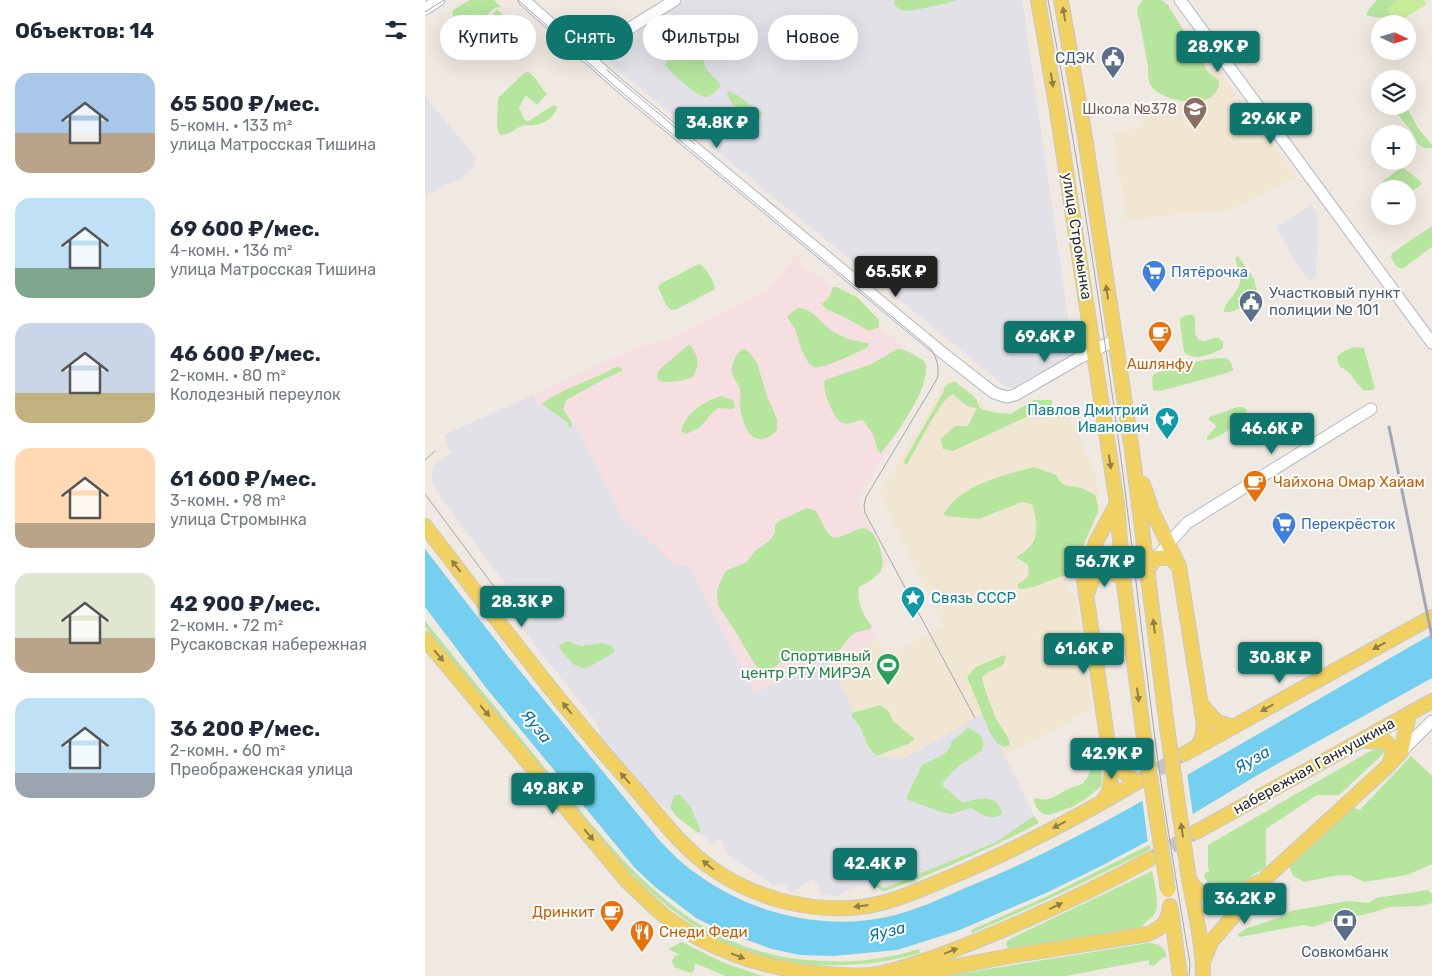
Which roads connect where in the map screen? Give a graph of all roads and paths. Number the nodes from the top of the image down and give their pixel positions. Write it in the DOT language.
graph roads {
  1 [pos="439,0"];
  2 [pos="523,0"];
  3 [pos="675,0"];
  4 [pos="1038,0"];
  5 [pos="1061,0"];
  6 [pos="1181,0"];
  7 [pos="425,9"];
  8 [pos="546,21"];
  9 [pos="633,26"];
  10 [pos="590,60"];
  11 [pos="1115,340"];
  12 [pos="1432,343"];
  13 [pos="1093,350"];
  14 [pos="1371,409"];
  15 [pos="1132,450"];
  16 [pos="1117,504"];
  17 [pos="425,526"];
  18 [pos="1169,544"];
  19 [pos="1156,558"];
  20 [pos="1179,566"];
  21 [pos="1123,577"];
  22 [pos="1148,578"];
  23 [pos="1087,597"];
  24 [pos="1432,617"];
  25 [pos="425,639"];
  26 [pos="1432,701"];
  27 [pos="1201,704"];
  28 [pos="1409,714"];
  29 [pos="1432,721"];
  30 [pos="1234,727"];
  31 [pos="1359,742"];
  32 [pos="1109,750"];
  33 [pos="1401,752"];
  34 [pos="1388,766"];
  35 [pos="1102,803"];
  36 [pos="1196,832"];
  37 [pos="1150,859"];
  38 [pos="1268,876"];
  39 [pos="1189,879"];
  40 [pos="1170,906"];
  41 [pos="1012,927"];
  42 [pos="1148,934"];
  43 [pos="1178,953"];
  44 [pos="1015,955"];
  45 [pos="1203,970"];
  46 [pos="871,975"];
  47 [pos="1180,976"];
  1 -- 7 [label="street"];
  2 -- 8 [label="street"];
  3 -- 9 [label="street"];
  4 -- 13 [label="main road, улица Стромынка, one-way"];
  11 -- 5 [label="main road, улица Стромынка, one-way"];
  6 -- 12 [label="street"];
  10 -- 13 [label="street"];
  11 -- 13 [label="street"];
  11 -- 15 [label="main road, улица Стромынка"];
  13 -- 16 [label="main road, улица Стромынка, one-way"];
  14 -- 18 [label="street"];
  15 -- 18 [label="main road"];
  15 -- 22 [label="main road, улица Стромынка"];
  16 -- 21 [label="main road, улица Стромынка"];
  16 -- 23 [label="main road"];
  35 -- 17 [label="main road, one-way"];
  18 -- 19 [label="street"];
  18 -- 20 [label="main road"];
  19 -- 20 [label="main road"];
  19 -- 22 [label="main road"];
  20 -- 27 [label="main road"];
  21 -- 23 [label="main road"];
  21 -- 40 [label="main road, улица Стромынка, one-way, bridge"];
  39 -- 22 [label="main road, улица Стромынка, one-way, bridge"];
  23 -- 32 [label="main road"];
  24 -- 30 [label="main road, one-way"];
  25 -- 46 [label="main road, one-way"];
  26 -- 28 [label="main road, набережная Ганнушкина"];
  27 -- 30 [label="main road"];
  27 -- 30 [label="main road"];
  28 -- 31 [label="main road, набережная Ганнушкина"];
  28 -- 33 [label="main road"];
  29 -- 33 [label="street"];
  31 -- 34 [label="main road"];
  31 -- 36 [label="main road, набережная Ганнушкина"];
  32 -- 35 [label="main road"];
  32 -- 35 [label="main road"];
  33 -- 34 [label="main road"];
  34 -- 38 [label="main road"];
  41 -- 37 [label="main road, one-way"];
  38 -- 39 [label="main road"];
  38 -- 45 [label="main road"];
  39 -- 45 [label="main road, улица Стромынка"];
  40 -- 42 [label="main road"];
  40 -- 43 [label="main road, улица Стромынка"];
  41 -- 44 [label="main road"];
  46 -- 41 [label="main road, one-way"];
  42 -- 43 [label="main road"];
  42 -- 44 [label="main road"];
  43 -- 47 [label="main road, улица Стромынка"];
  44 -- 46 [label="main road"];
}
